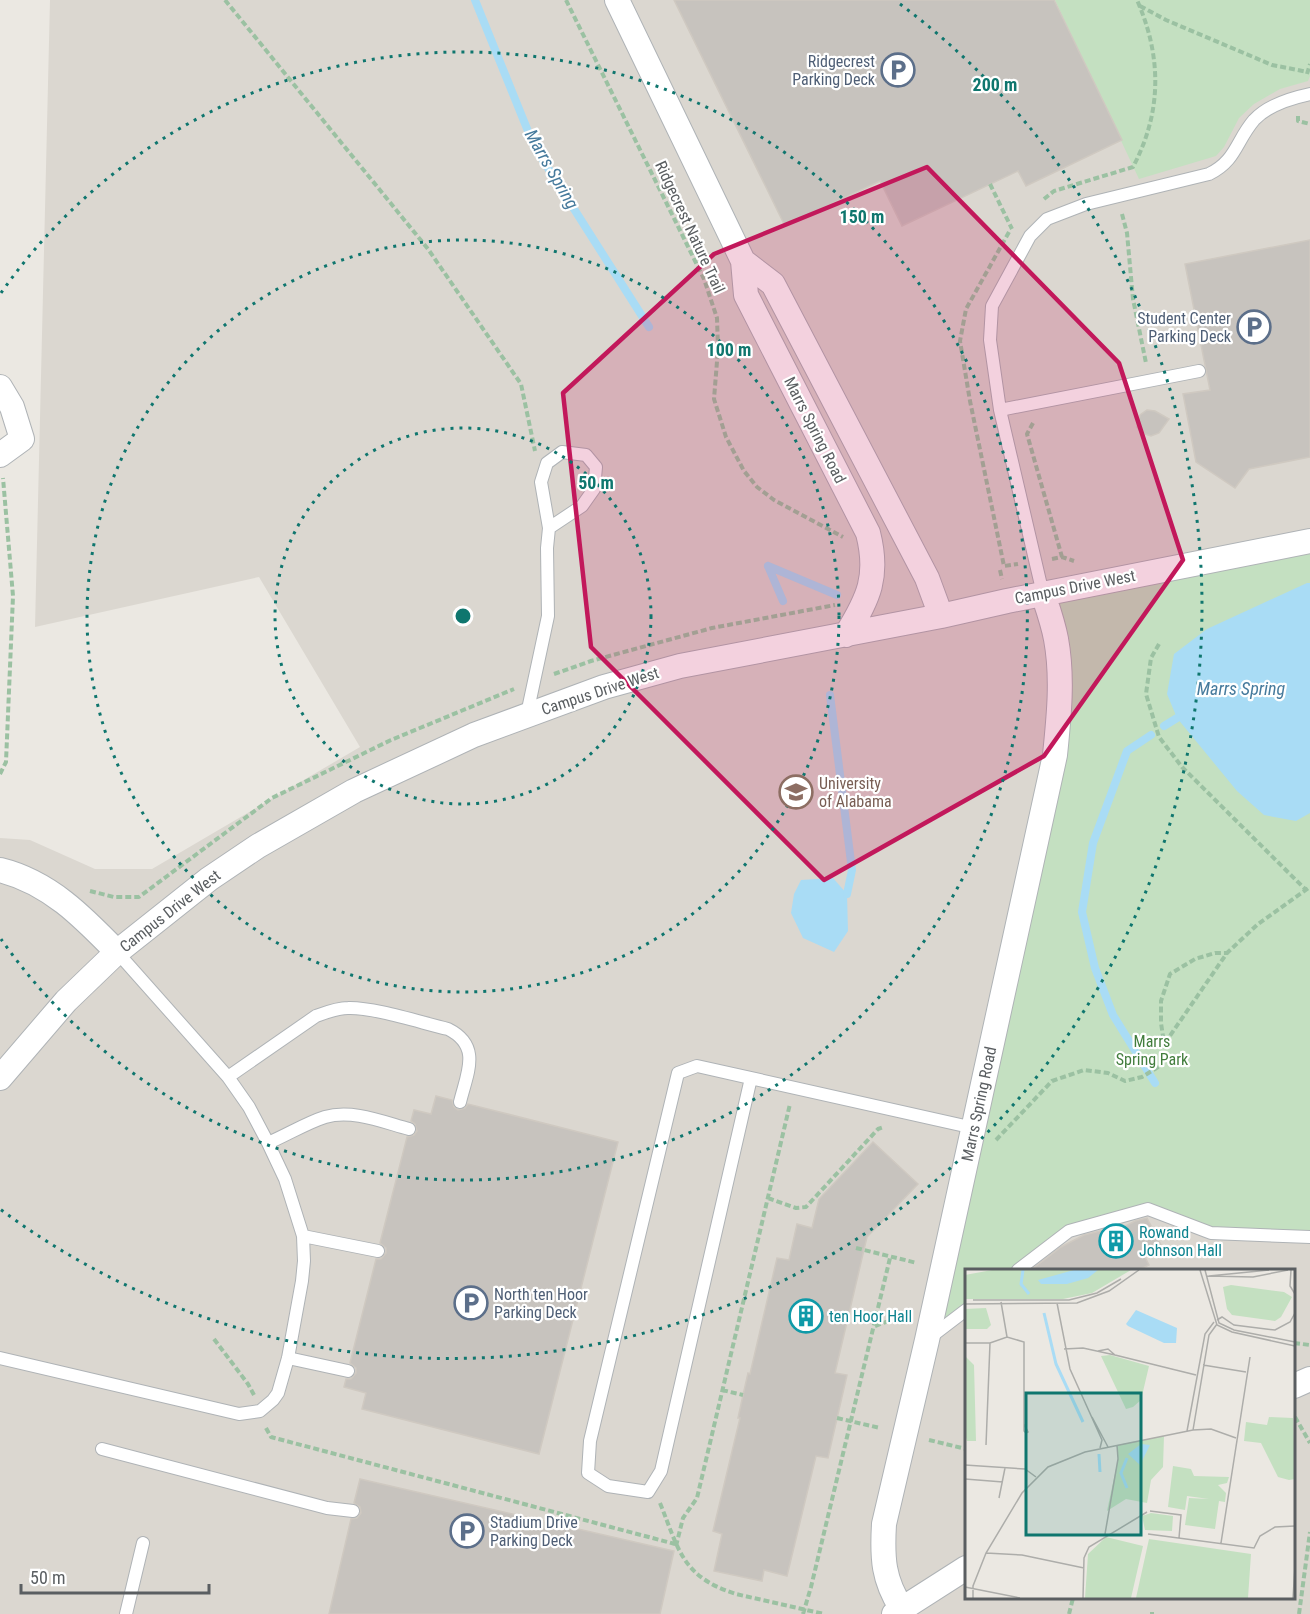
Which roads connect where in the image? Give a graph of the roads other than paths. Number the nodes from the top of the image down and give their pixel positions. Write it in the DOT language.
graph roads {
  1 [pos="617,0"];
  2 [pos="1310,94"];
  3 [pos="743,261"];
  4 [pos="1199,371"];
  5 [pos="0,387"];
  6 [pos="1000,410"];
  7 [pos="1,462"];
  8 [pos="549,528"];
  9 [pos="1310,541"];
  10 [pos="1043,594"];
  11 [pos="941,616"];
  12 [pos="846,635"];
  13 [pos="527,714"];
  14 [pos="0,870"];
  15 [pos="117,952"];
  16 [pos="228,1077"];
  17 [pos="0,1078"];
  18 [pos="752,1078"];
  19 [pos="460,1102"];
  20 [pos="974,1128"];
  21 [pos="409,1129"];
  22 [pos="268,1143"];
  23 [pos="303,1236"];
  24 [pos="1310,1237"];
  25 [pos="378,1251"];
  26 [pos="1019,1269"];
  27 [pos="965,1311"];
  28 [pos="927,1340"];
  29 [pos="0,1358"];
  30 [pos="288,1358"];
  31 [pos="348,1371"];
  32 [pos="1310,1379"];
  33 [pos="1295,1385"];
  34 [pos="102,1449"];
  35 [pos="352,1511"];
  36 [pos="142,1543"];
  37 [pos="965,1569"];
  38 [pos="898,1612"];
  39 [pos="126,1614"];
  1 -- 3 [label="street, Marrs Spring Road"];
  2 -- 6 [label="lane"];
  3 -- 11 [label="street"];
  3 -- 12 [label="street, Marrs Spring Road"];
  4 -- 6 [label="lane"];
  5 -- 7 [label="street"];
  6 -- 10 [label="lane"];
  8 -- 8 [label="lane"];
  8 -- 13 [label="lane"];
  9 -- 10 [label="street, Campus Drive West"];
  10 -- 11 [label="street, Campus Drive West"];
  10 -- 20 [label="street, Marrs Spring Road"];
  11 -- 12 [label="street, Campus Drive West"];
  12 -- 13 [label="street, Campus Drive West"];
  13 -- 15 [label="street, Campus Drive West"];
  14 -- 15 [label="street"];
  15 -- 16 [label="lane"];
  15 -- 17 [label="street, Campus Drive West"];
  16 -- 19 [label="lane"];
  16 -- 22 [label="lane"];
  18 -- 18 [label="lane"];
  18 -- 20 [label="lane"];
  20 -- 28 [label="street, Marrs Spring Road"];
  21 -- 22 [label="lane"];
  22 -- 23 [label="lane"];
  23 -- 25 [label="lane"];
  23 -- 30 [label="lane"];
  24 -- 26 [label="lane"];
  27 -- 28 [label="lane"];
  28 -- 38 [label="street, Marrs Spring Road"];
  29 -- 30 [label="lane"];
  30 -- 31 [label="lane"];
  32 -- 33 [label="street"];
  34 -- 35 [label="lane"];
  36 -- 39 [label="lane"];
  37 -- 38 [label="street"];
}
